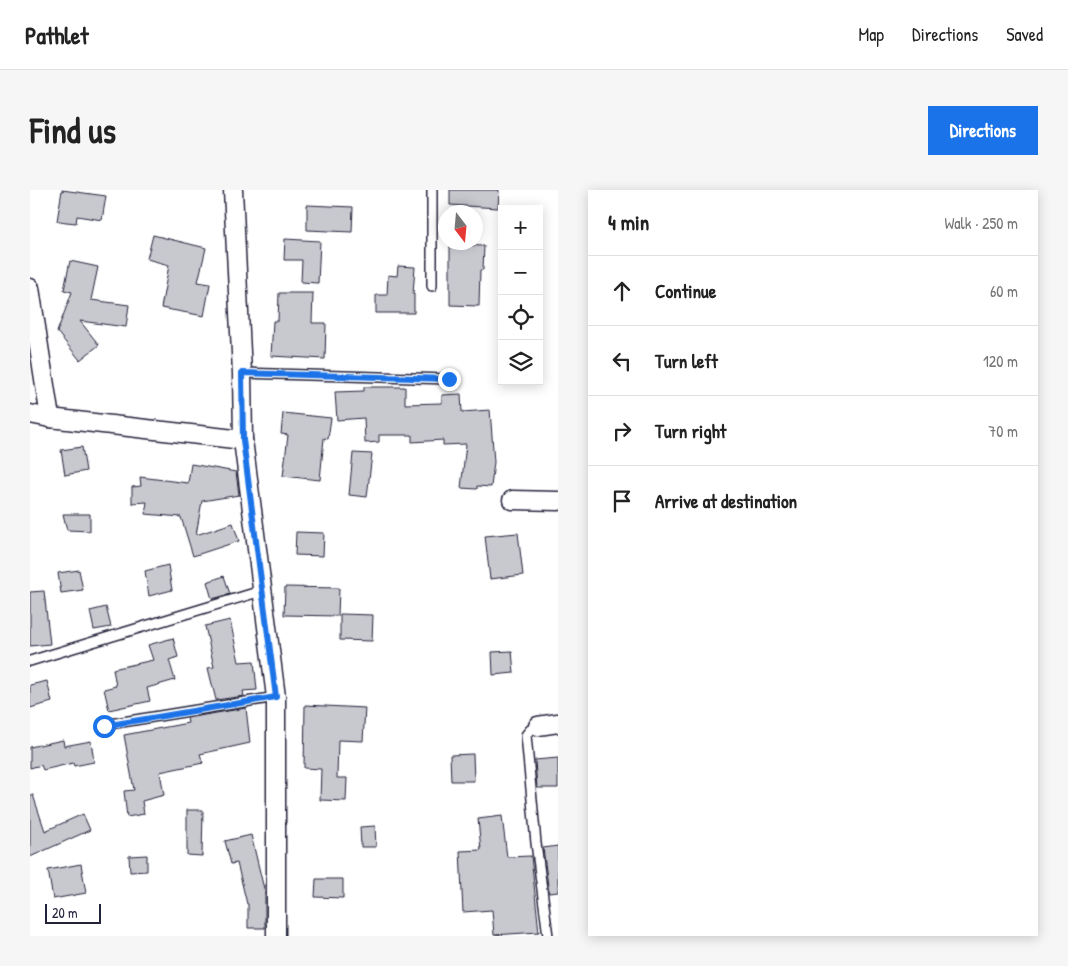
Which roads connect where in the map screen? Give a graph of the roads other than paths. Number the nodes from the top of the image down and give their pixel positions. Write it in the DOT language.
graph roads {
  1 [pos="233,190"];
  2 [pos="432,190"];
  3 [pos="432,286"];
  4 [pos="30,288"];
  5 [pos="242,373"];
  6 [pos="449,379"];
  7 [pos="30,414"];
  8 [pos="50,418"];
  9 [pos="243,440"];
  10 [pos="512,500"];
  11 [pos="558,501"];
  12 [pos="261,591"];
  13 [pos="30,661"];
  14 [pos="276,697"];
  15 [pos="558,723"];
  16 [pos="104,726"];
  17 [pos="538,726"];
  18 [pos="276,936"];
  19 [pos="548,936"];
  1 -- 5 [label="street"];
  2 -- 3 [label="lane"];
  4 -- 8 [label="street"];
  5 -- 6 [label="lane"];
  5 -- 9 [label="street"];
  7 -- 8 [label="street"];
  8 -- 9 [label="street"];
  9 -- 12 [label="street"];
  10 -- 11 [label="street"];
  12 -- 13 [label="lane"];
  12 -- 14 [label="street"];
  14 -- 16 [label="lane"];
  14 -- 18 [label="street"];
  15 -- 17 [label="street"];
  17 -- 19 [label="lane"];
}
